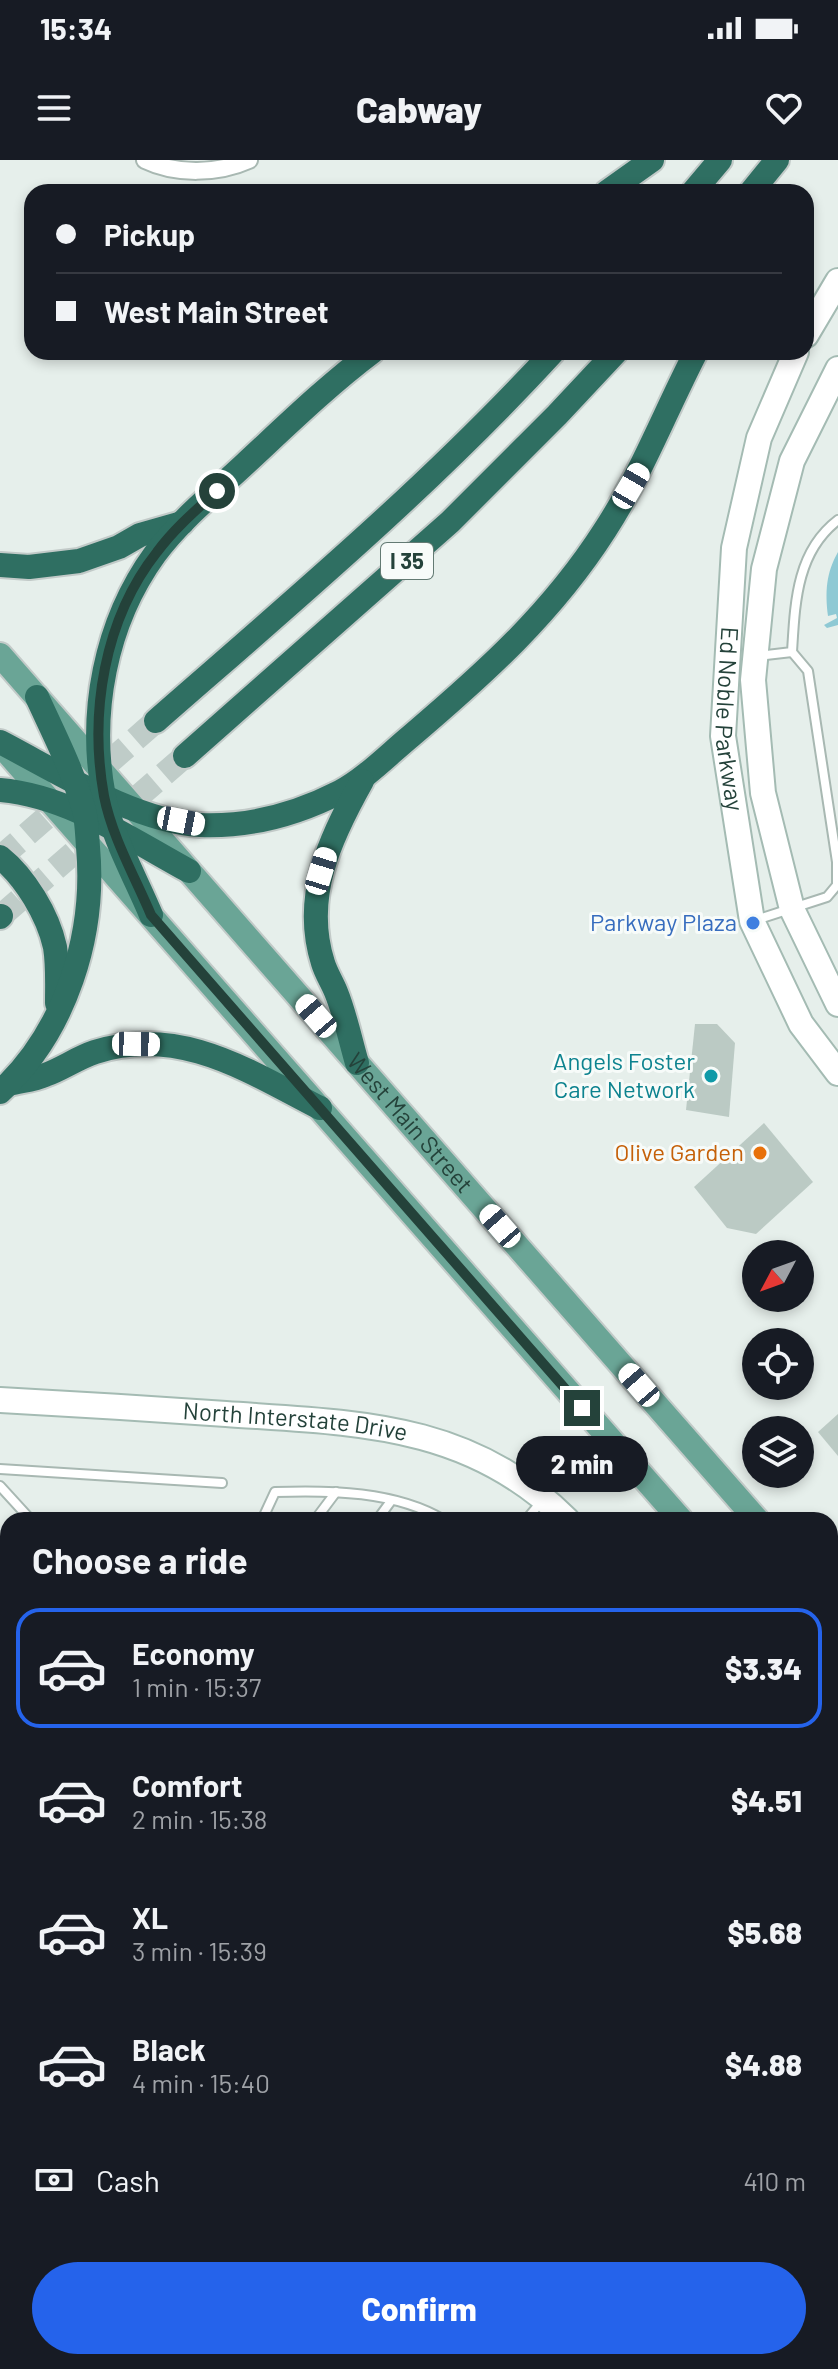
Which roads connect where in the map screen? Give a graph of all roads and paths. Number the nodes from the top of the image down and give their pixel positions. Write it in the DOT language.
graph roads {
  1 [pos="145,160"];
  2 [pos="249,160"];
  3 [pos="652,160"];
  4 [pos="720,160"];
  5 [pos="779,160"];
  6 [pos="618,184"];
  7 [pos="700,184"];
  8 [pos="758,184"];
  9 [pos="770,184"];
  10 [pos="838,281"];
  11 [pos="814,322"];
  12 [pos="362,360"];
  13 [pos="546,360"];
  14 [pos="609,360"];
  15 [pos="692,360"];
  16 [pos="793,360"];
  17 [pos="838,369"];
  18 [pos="838,520"];
  19 [pos="182,523"];
  20 [pos="0,565"];
  21 [pos="792,652"];
  22 [pos="0,655"];
  23 [pos="756,656"];
  24 [pos="37,697"];
  25 [pos="156,721"];
  26 [pos="0,743"];
  27 [pos="185,756"];
  28 [pos="101,771"];
  29 [pos="367,773"];
  30 [pos="74,781"];
  31 [pos="0,790"];
  32 [pos="104,797"];
  33 [pos="52,803"];
  34 [pos="133,808"];
  35 [pos="85,814"];
  36 [pos="115,830"];
  37 [pos="88,843"];
  38 [pos="0,857"];
  39 [pos="838,862"];
  40 [pos="189,871"];
  41 [pos="838,886"];
  42 [pos="792,909"];
  43 [pos="151,915"];
  44 [pos="752,921"];
  45 [pos="838,1004"];
  46 [pos="56,1017"];
  47 [pos="357,1063"];
  48 [pos="838,1073"];
  49 [pos="4,1088"];
  50 [pos="320,1108"];
  51 [pos="0,1400"];
  52 [pos="0,1469"];
  53 [pos="222,1483"];
  54 [pos="0,1486"];
  55 [pos="336,1492"];
  56 [pos="544,1498"];
  57 [pos="391,1501"];
  58 [pos="24,1512"];
  59 [pos="266,1512"];
  60 [pos="321,1512"];
  61 [pos="383,1512"];
  62 [pos="427,1512"];
  63 [pos="533,1512"];
  64 [pos="559,1512"];
  65 [pos="674,1512"];
  66 [pos="750,1512"];
  1 -- 2 [label="street"];
  3 -- 6 [label="highway"];
  4 -- 7 [label="highway"];
  5 -- 8 [label="highway"];
  5 -- 9 [label="highway"];
  10 -- 11 [label="main road"];
  12 -- 19 [label="highway"];
  13 -- 25 [label="highway, I 35"];
  14 -- 27 [label="highway, I 35"];
  15 -- 29 [label="highway"];
  16 -- 44 [label="main road, Ed Noble Parkway"];
  17 -- 23 [label="main road, Ed Noble Parkway"];
  18 -- 21 [label="lane"];
  19 -- 20 [label="highway"];
  19 -- 28 [label="highway"];
  21 -- 23 [label="lane"];
  21 -- 39 [label="lane"];
  22 -- 24 [label="main road, West Main Street"];
  23 -- 42 [label="main road, Ed Noble Parkway"];
  24 -- 28 [label="main road, West Main Street"];
  24 -- 30 [label="highway"];
  26 -- 30 [label="highway"];
  26 -- 33 [label="main road"];
  28 -- 32 [label="highway"];
  28 -- 34 [label="main road, West Main Street"];
  29 -- 34 [label="highway"];
  29 -- 47 [label="highway"];
  30 -- 32 [label="highway"];
  30 -- 35 [label="highway"];
  31 -- 33 [label="highway"];
  32 -- 34 [label="highway"];
  32 -- 36 [label="highway"];
  33 -- 35 [label="highway"];
  33 -- 37 [label="main road"];
  34 -- 40 [label="main road, West Main Street"];
  35 -- 36 [label="highway"];
  35 -- 37 [label="highway"];
  36 -- 40 [label="highway"];
  36 -- 43 [label="highway"];
  37 -- 43 [label="main road"];
  37 -- 46 [label="highway"];
  38 -- 46 [label="highway"];
  39 -- 41 [label="lane"];
  40 -- 47 [label="main road, West Main Street"];
  41 -- 42 [label="lane"];
  42 -- 44 [label="lane"];
  42 -- 45 [label="main road, Ed Noble Parkway"];
  43 -- 50 [label="main road"];
  44 -- 48 [label="main road, Ed Noble Parkway"];
  46 -- 49 [label="highway"];
  47 -- 66 [label="main road, West Main Street"];
  49 -- 50 [label="highway"];
  50 -- 65 [label="main road"];
  51 -- 56 [label="main road, North Interstate Drive"];
  52 -- 53 [label="lane"];
  54 -- 58 [label="lane"];
  55 -- 57 [label="lane"];
  55 -- 59 [label="lane"];
  55 -- 60 [label="lane"];
  56 -- 63 [label="lane"];
  56 -- 64 [label="main road, North Interstate Drive"];
  57 -- 61 [label="lane"];
  57 -- 62 [label="lane"];
}
